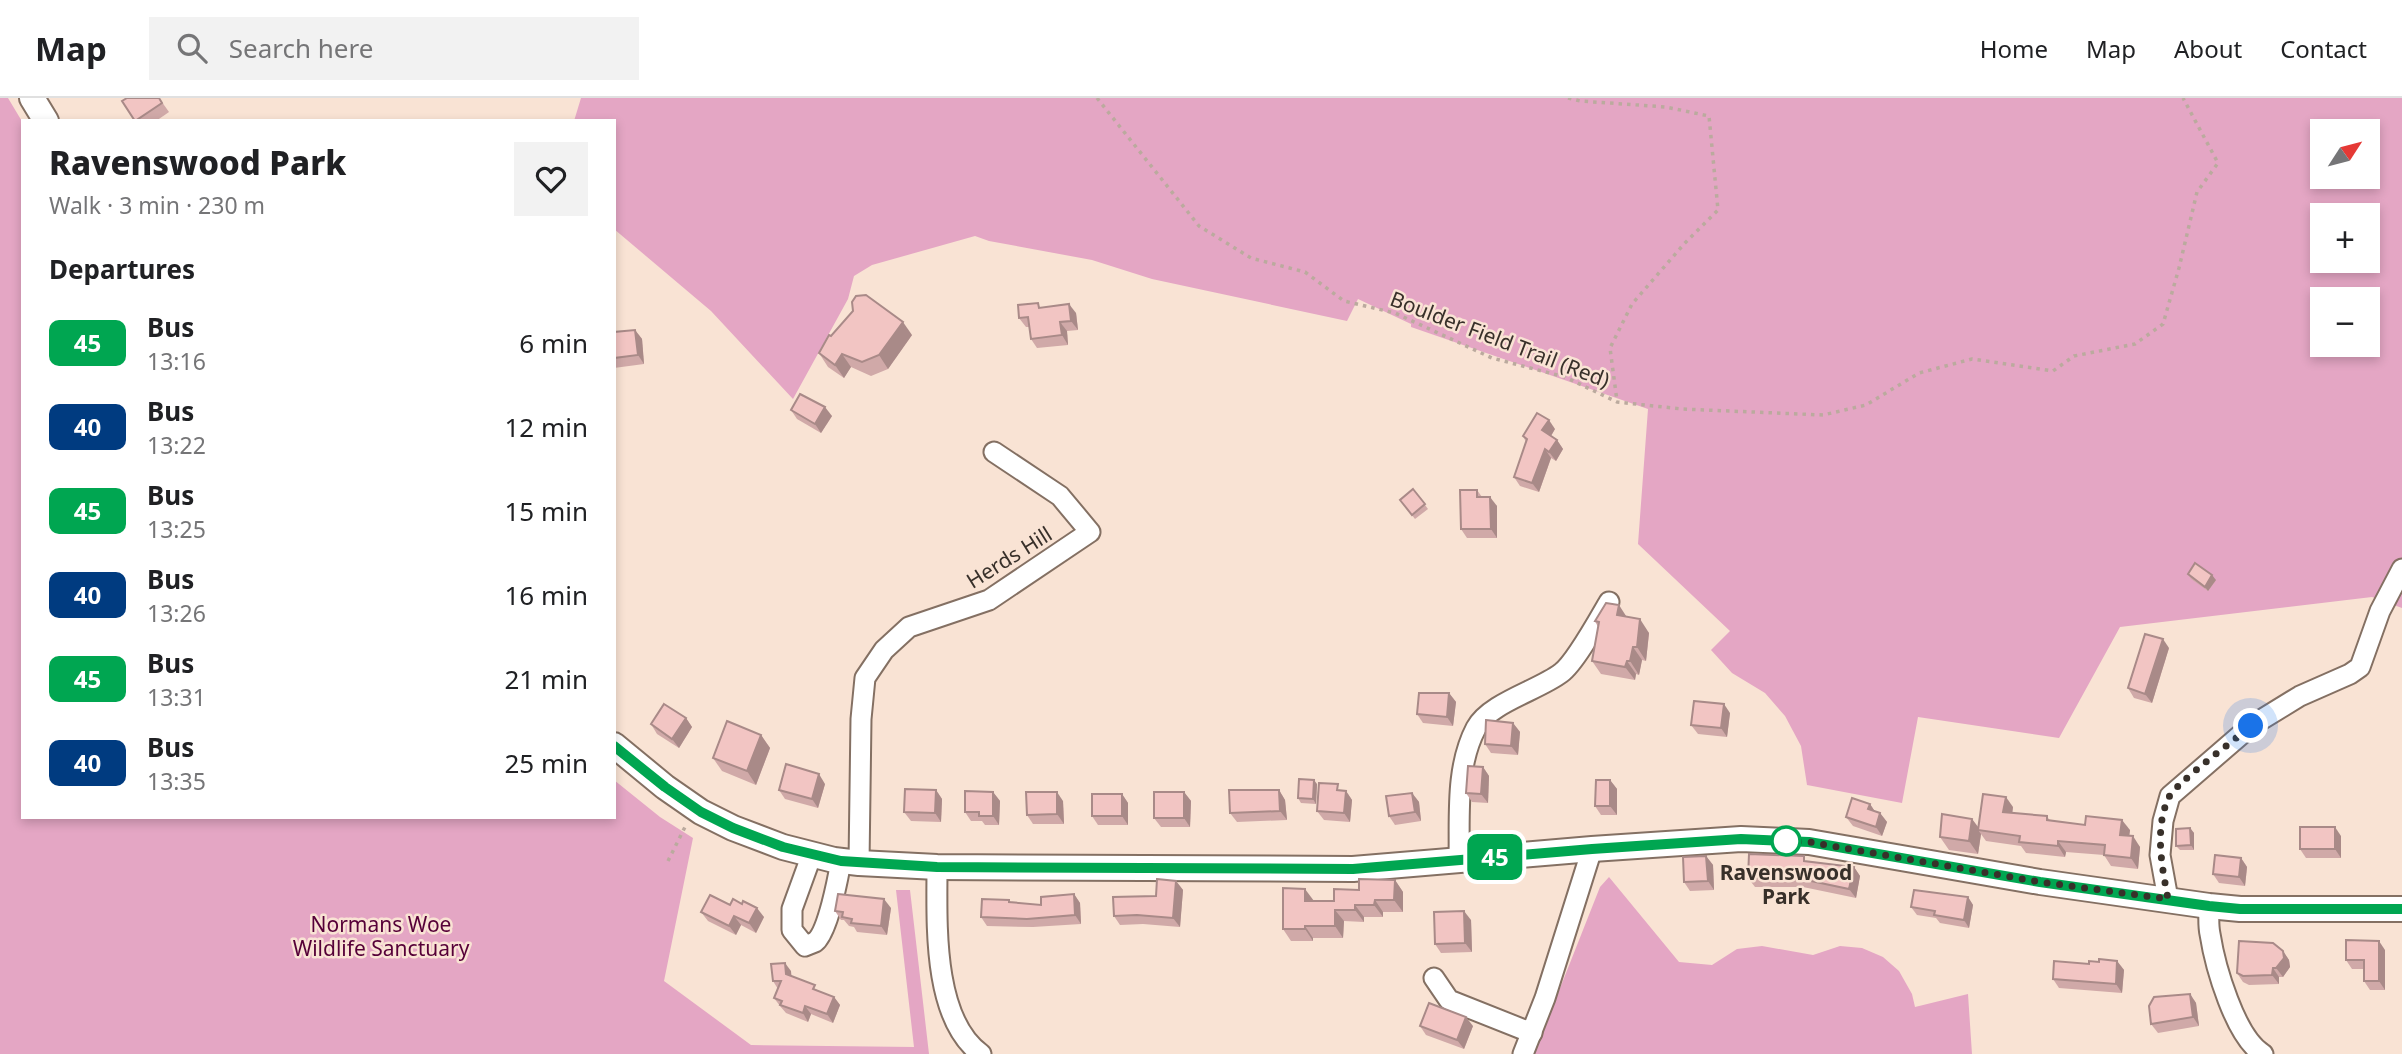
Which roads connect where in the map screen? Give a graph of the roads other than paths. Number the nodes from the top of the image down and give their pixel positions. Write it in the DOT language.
graph roads {
  1 [pos="32,98"];
  2 [pos="45,119"];
  3 [pos="994,452"];
  4 [pos="2402,569"];
  5 [pos="1609,602"];
  6 [pos="616,748"];
  7 [pos="1592,849"];
  8 [pos="812,855"];
  9 [pos="1459,860"];
  10 [pos="850,862"];
  11 [pos="937,867"];
  12 [pos="2168,899"];
  13 [pos="2209,906"];
  14 [pos="2402,909"];
  15 [pos="1434,978"];
  16 [pos="1532,1034"];
  17 [pos="981,1054"];
  18 [pos="1523,1054"];
  19 [pos="2263,1054"];
  1 -- 2 [label="main road"];
  3 -- 10 [label="street, Herds Hill"];
  4 -- 12 [label="street"];
  5 -- 9 [label="street"];
  6 -- 8 [label="main road"];
  7 -- 9 [label="main road"];
  7 -- 12 [label="main road"];
  7 -- 16 [label="street"];
  8 -- 10 [label="main road"];
  8 -- 10 [label="street"];
  9 -- 11 [label="main road"];
  10 -- 11 [label="main road"];
  11 -- 17 [label="street"];
  12 -- 13 [label="main road"];
  13 -- 14 [label="main road"];
  13 -- 19 [label="street"];
  15 -- 16 [label="street"];
  16 -- 18 [label="street"];
}
